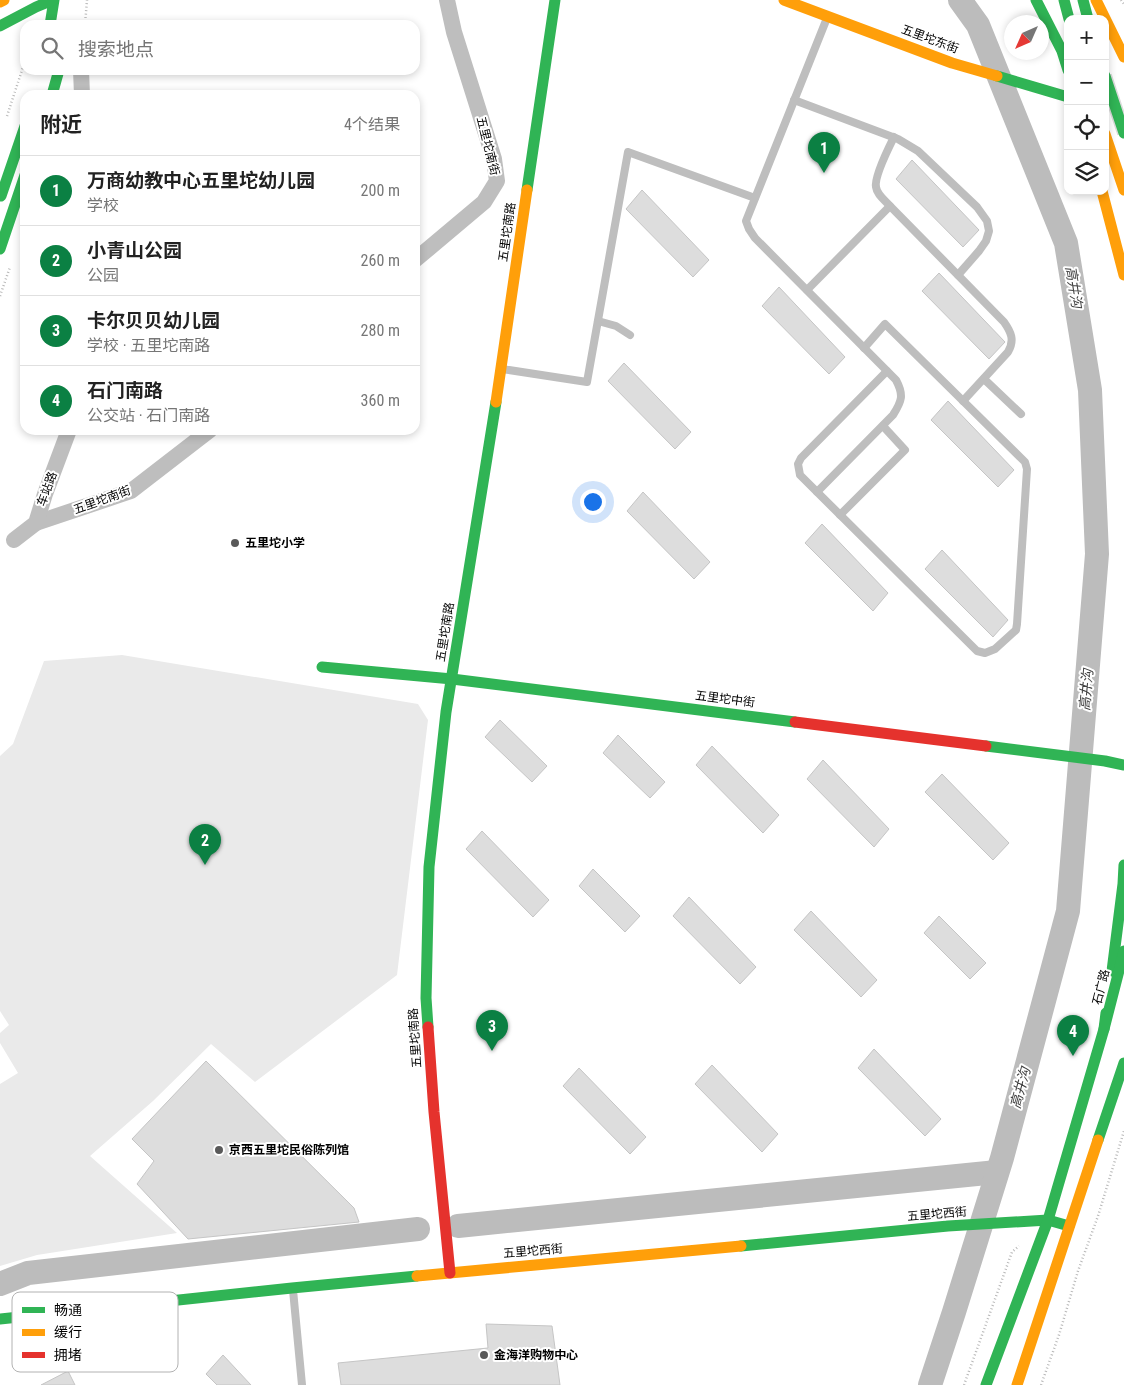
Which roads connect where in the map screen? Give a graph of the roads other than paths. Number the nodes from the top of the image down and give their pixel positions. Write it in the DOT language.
graph roads {
  1 [pos="4,0"];
  2 [pos="53,0"];
  3 [pos="447,0"];
  4 [pos="555,0"];
  5 [pos="784,0"];
  6 [pos="1036,0"];
  7 [pos="1064,0"];
  8 [pos="1083,0"];
  9 [pos="1096,0"];
  10 [pos="0,2"];
  11 [pos="1068,15"];
  12 [pos="1087,15"];
  13 [pos="827,16"];
  14 [pos="51,20"];
  15 [pos="0,26"];
  16 [pos="1124,58"];
  17 [pos="1065,60"];
  18 [pos="58,75"];
  19 [pos="81,75"];
  20 [pos="1109,88"];
  21 [pos="53,90"];
  22 [pos="82,90"];
  23 [pos="1064,97"];
  24 [pos="794,100"];
  25 [pos="1109,110"];
  26 [pos="1124,115"];
  27 [pos="1124,133"];
  28 [pos="894,137"];
  29 [pos="20,141"];
  30 [pos="1109,146"];
  31 [pos="20,190"];
  32 [pos="1124,190"];
  33 [pos="1103,195"];
  34 [pos="756,198"];
  35 [pos="0,199"];
  36 [pos="890,206"];
  37 [pos="0,249"];
  38 [pos="420,256"];
  39 [pos="958,275"];
  40 [pos="1124,275"];
  41 [pos="807,290"];
  42 [pos="598,321"];
  43 [pos="630,335"];
  44 [pos="864,348"];
  45 [pos="500,369"];
  46 [pos="888,371"];
  47 [pos="984,379"];
  48 [pos="963,401"];
  49 [pos="1021,414"];
  50 [pos="883,426"];
  51 [pos="67,435"];
  52 [pos="204,435"];
  53 [pos="818,492"];
  54 [pos="840,515"];
  55 [pos="36,523"];
  56 [pos="14,540"];
  57 [pos="322,667"];
  58 [pos="452,679"];
  59 [pos="1124,765"];
  60 [pos="1124,865"];
  61 [pos="1124,951"];
  62 [pos="1104,1029"];
  63 [pos="1124,1063"];
  64 [pos="1048,1220"];
  65 [pos="1069,1226"];
  66 [pos="450,1273"];
  67 [pos="292,1288"];
  68 [pos="178,1300"];
  69 [pos="302,1385"];
  70 [pos="986,1385"];
  71 [pos="1017,1385"];
  1 -- 10 [label="main road"];
  2 -- 14 [label="main road"];
  2 -- 15 [label="main road"];
  3 -- 38 [label="street, 五里坨南街"];
  4 -- 45 [label="main road, 五里坨南路"];
  5 -- 13 [label="main road, 五里坨东街"];
  6 -- 17 [label="main road"];
  7 -- 11 [label="main road"];
  8 -- 12 [label="main road"];
  9 -- 16 [label="main road"];
  13 -- 23 [label="main road, 五里坨东街"];
  13 -- 24 [label="lane"];
  18 -- 21 [label="main road"];
  19 -- 22 [label="street"];
  20 -- 27 [label="main road, bridge"];
  24 -- 28 [label="lane"];
  24 -- 34 [label="lane"];
  25 -- 26 [label="main road"];
  28 -- 36 [label="lane"];
  28 -- 39 [label="lane"];
  29 -- 35 [label="main road"];
  30 -- 32 [label="main road"];
  31 -- 37 [label="main road"];
  33 -- 40 [label="main road"];
  34 -- 41 [label="lane"];
  34 -- 42 [label="lane"];
  36 -- 39 [label="lane"];
  36 -- 41 [label="lane"];
  39 -- 47 [label="lane"];
  41 -- 44 [label="lane"];
  42 -- 43 [label="lane"];
  42 -- 45 [label="lane"];
  44 -- 46 [label="lane"];
  44 -- 48 [label="lane"];
  45 -- 58 [label="main road, 五里坨南路"];
  46 -- 50 [label="lane"];
  46 -- 53 [label="lane"];
  47 -- 48 [label="lane"];
  47 -- 49 [label="lane"];
  48 -- 54 [label="lane"];
  50 -- 53 [label="lane"];
  50 -- 54 [label="lane"];
  51 -- 55 [label="street, 车站路"];
  52 -- 55 [label="street, 五里坨南街"];
  53 -- 54 [label="lane"];
  55 -- 56 [label="street, 车站路"];
  57 -- 58 [label="main road, 五里坨中街"];
  58 -- 59 [label="main road, 五里坨中街"];
  58 -- 66 [label="main road, 五里坨南路"];
  60 -- 62 [label="main road"];
  61 -- 62 [label="main road, 石广路"];
  62 -- 64 [label="main road"];
  63 -- 65 [label="main road"];
  64 -- 65 [label="main road, 五里坨西街"];
  64 -- 66 [label="main road, 五里坨西街"];
  64 -- 70 [label="main road"];
  65 -- 71 [label="main road"];
  66 -- 67 [label="main road, 五里坨西街"];
  67 -- 68 [label="main road, 五里坨西街"];
  67 -- 69 [label="lane"];
}
